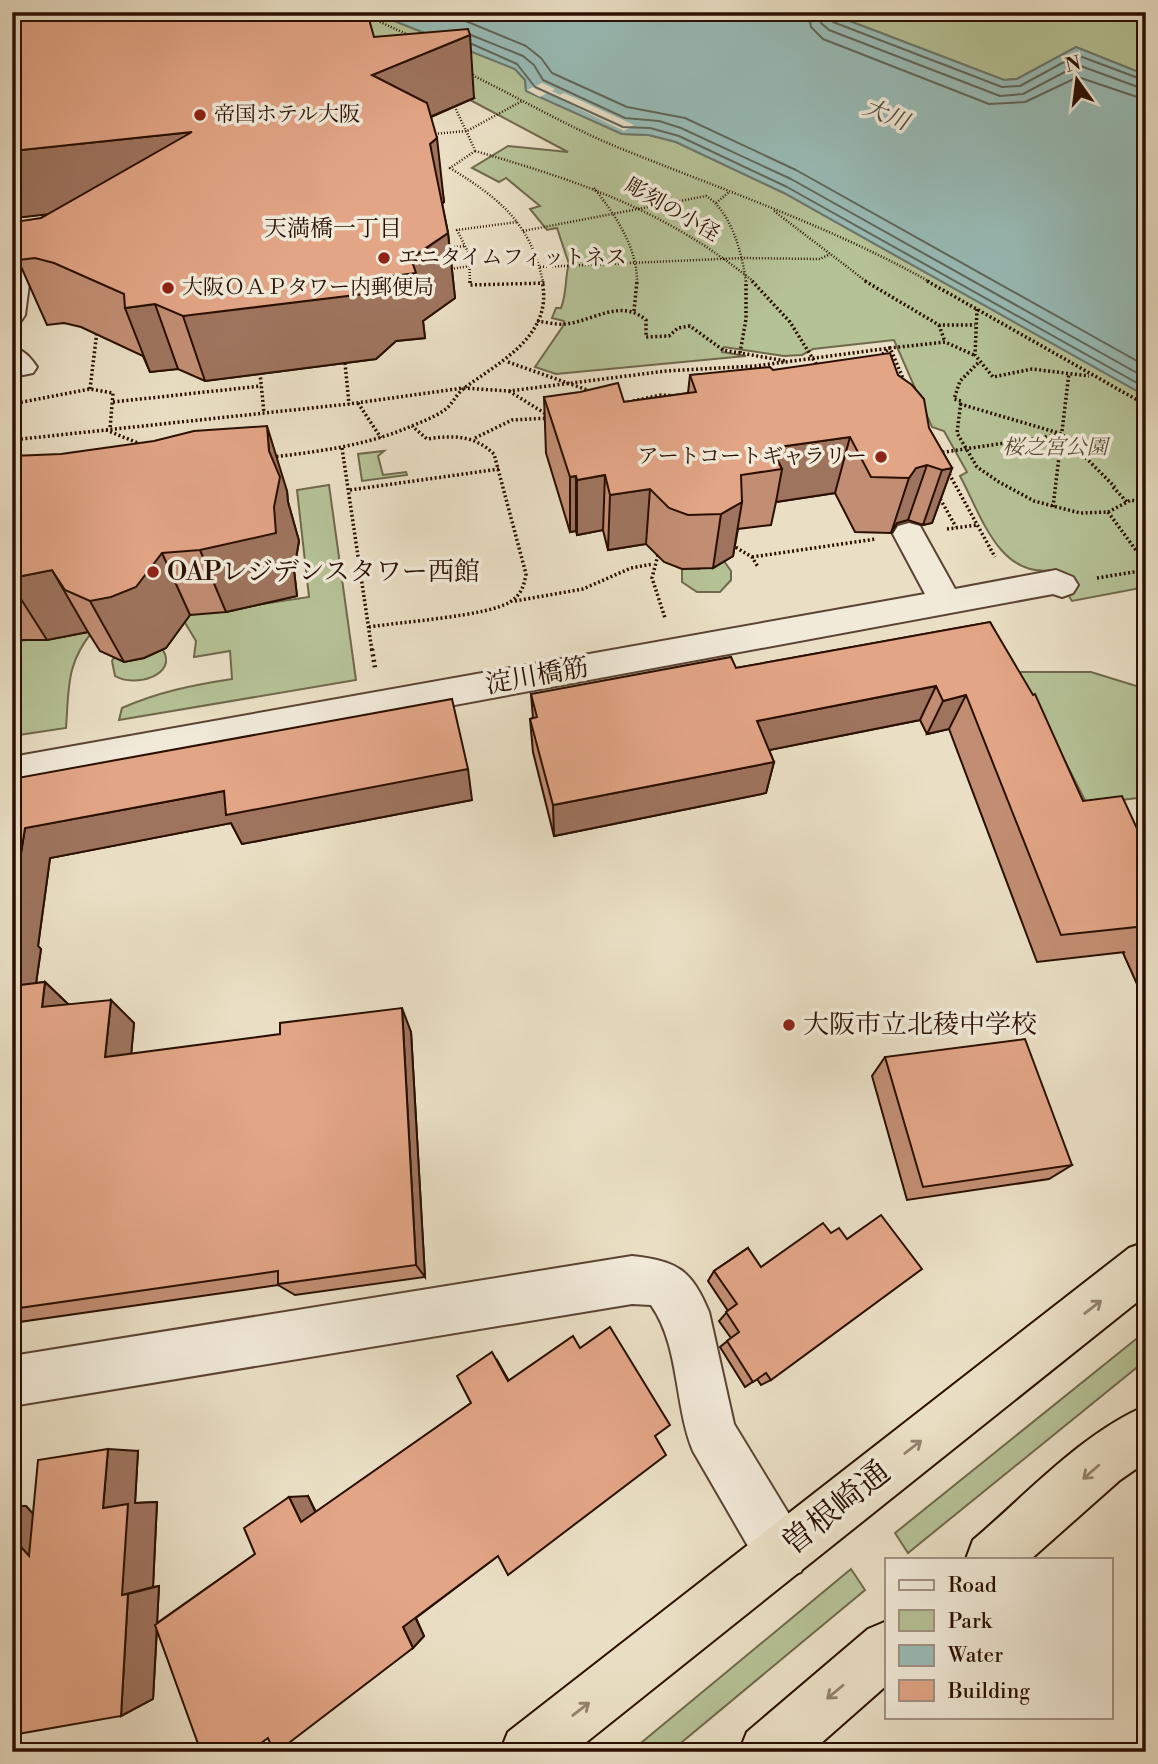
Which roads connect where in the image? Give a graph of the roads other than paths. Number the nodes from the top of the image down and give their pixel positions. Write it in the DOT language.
graph roads {
  1 [pos="73,240"];
  2 [pos="16,252"];
  3 [pos="12,315"];
  4 [pos="909,534"];
  5 [pos="1062,585"];
  6 [pos="946,602"];
  7 [pos="12,772"];
  8 [pos="1146,1265"];
  9 [pos="12,1381"];
  10 [pos="1146,1431"];
  11 [pos="782,1553"];
  12 [pos="993,1558"];
  13 [pos="885,1650"];
  14 [pos="528,1752"];
  15 [pos="767,1752"];
  1 -- 2 [label="street"];
  2 -- 3 [label="street"];
  4 -- 6 [label="street"];
  5 -- 6 [label="street, 淀川橋筋"];
  6 -- 7 [label="street, 淀川橋筋"];
  11 -- 8 [label="highway, 曽根崎通, one-way"];
  9 -- 11 [label="street"];
  10 -- 12 [label="highway, one-way"];
  14 -- 11 [label="highway, 曽根崎通, one-way"];
  13 -- 15 [label="highway, one-way"];
}
